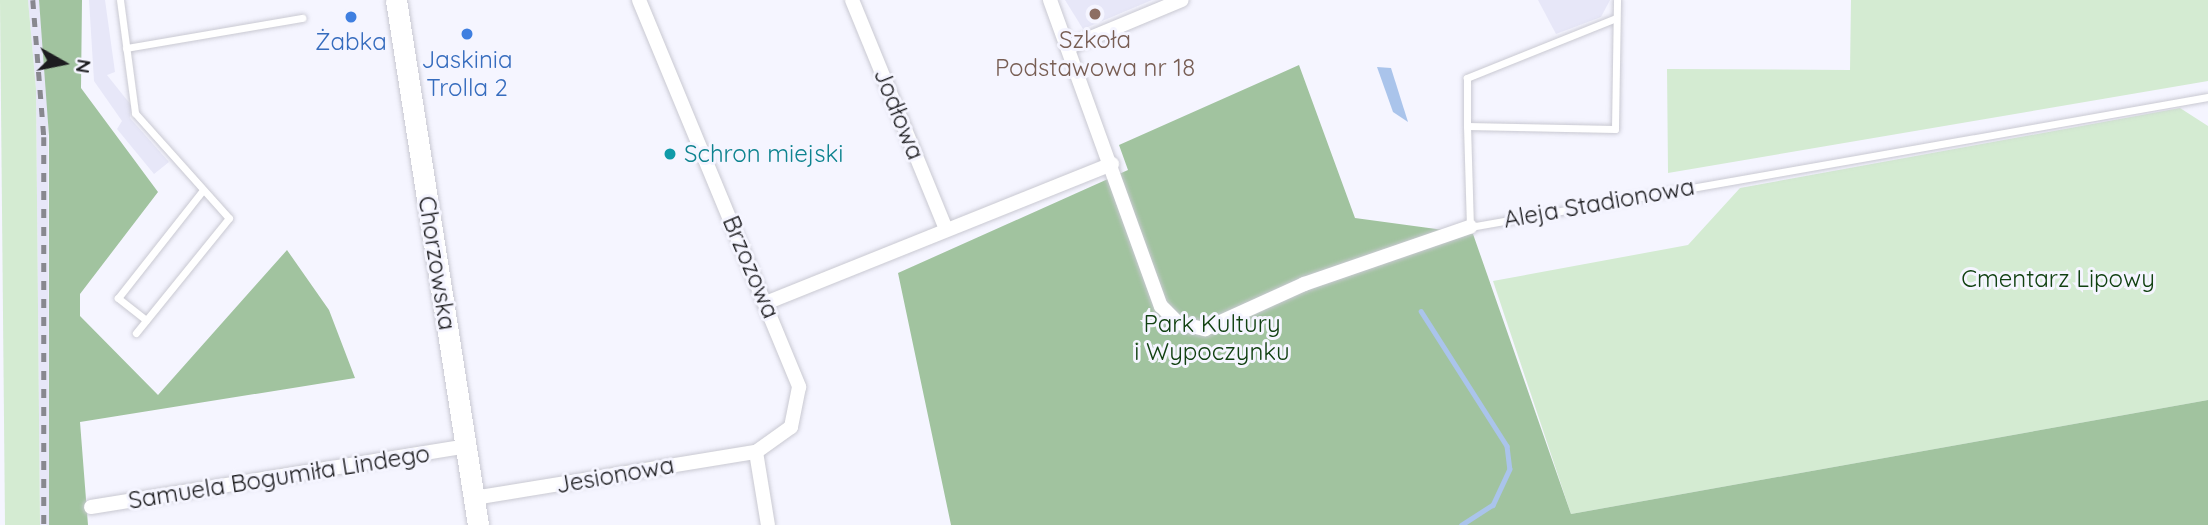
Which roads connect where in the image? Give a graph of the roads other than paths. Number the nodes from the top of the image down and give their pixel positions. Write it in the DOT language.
graph roads {
  1 [pos="120,0"];
  2 [pos="396,0"];
  3 [pos="852,0"];
  4 [pos="1050,0"];
  5 [pos="1182,0"];
  6 [pos="1616,0"];
  7 [pos="642,1"];
  8 [pos="302,18"];
  9 [pos="1616,18"];
  10 [pos="1069,47"];
  11 [pos="126,48"];
  12 [pos="2208,97"];
  13 [pos="1467,126"];
  14 [pos="1112,164"];
  15 [pos="203,190"];
  16 [pos="1470,227"];
  17 [pos="946,229"];
  18 [pos="766,303"];
  19 [pos="146,320"];
  20 [pos="136,333"];
  21 [pos="466,446"];
  22 [pos="756,452"];
  23 [pos="474,498"];
  24 [pos="91,507"];
  25 [pos="478,525"];
  26 [pos="768,525"];
  1 -- 11 [label="lane"];
  2 -- 21 [label="main road, Chorzowska"];
  3 -- 17 [label="street, Jodłowa"];
  4 -- 10 [label="street, Aleja Stadionowa"];
  5 -- 10 [label="street"];
  6 -- 9 [label="lane"];
  7 -- 18 [label="street, Brzozowa"];
  8 -- 11 [label="lane"];
  9 -- 13 [label="lane"];
  9 -- 13 [label="lane"];
  10 -- 14 [label="street, Aleja Stadionowa"];
  11 -- 15 [label="lane"];
  12 -- 16 [label="lane, Aleja Stadionowa"];
  13 -- 16 [label="lane"];
  14 -- 16 [label="street, Aleja Stadionowa"];
  14 -- 17 [label="street"];
  15 -- 19 [label="lane"];
  15 -- 19 [label="lane"];
  17 -- 18 [label="street"];
  18 -- 22 [label="street, Brzozowa"];
  19 -- 20 [label="lane"];
  21 -- 23 [label="main road, Chorzowska"];
  21 -- 24 [label="street, Samuela Bogumiła Lindego"];
  22 -- 23 [label="street, Jesionowa"];
  22 -- 26 [label="street"];
  23 -- 25 [label="main road, Chorzowska"];
}
